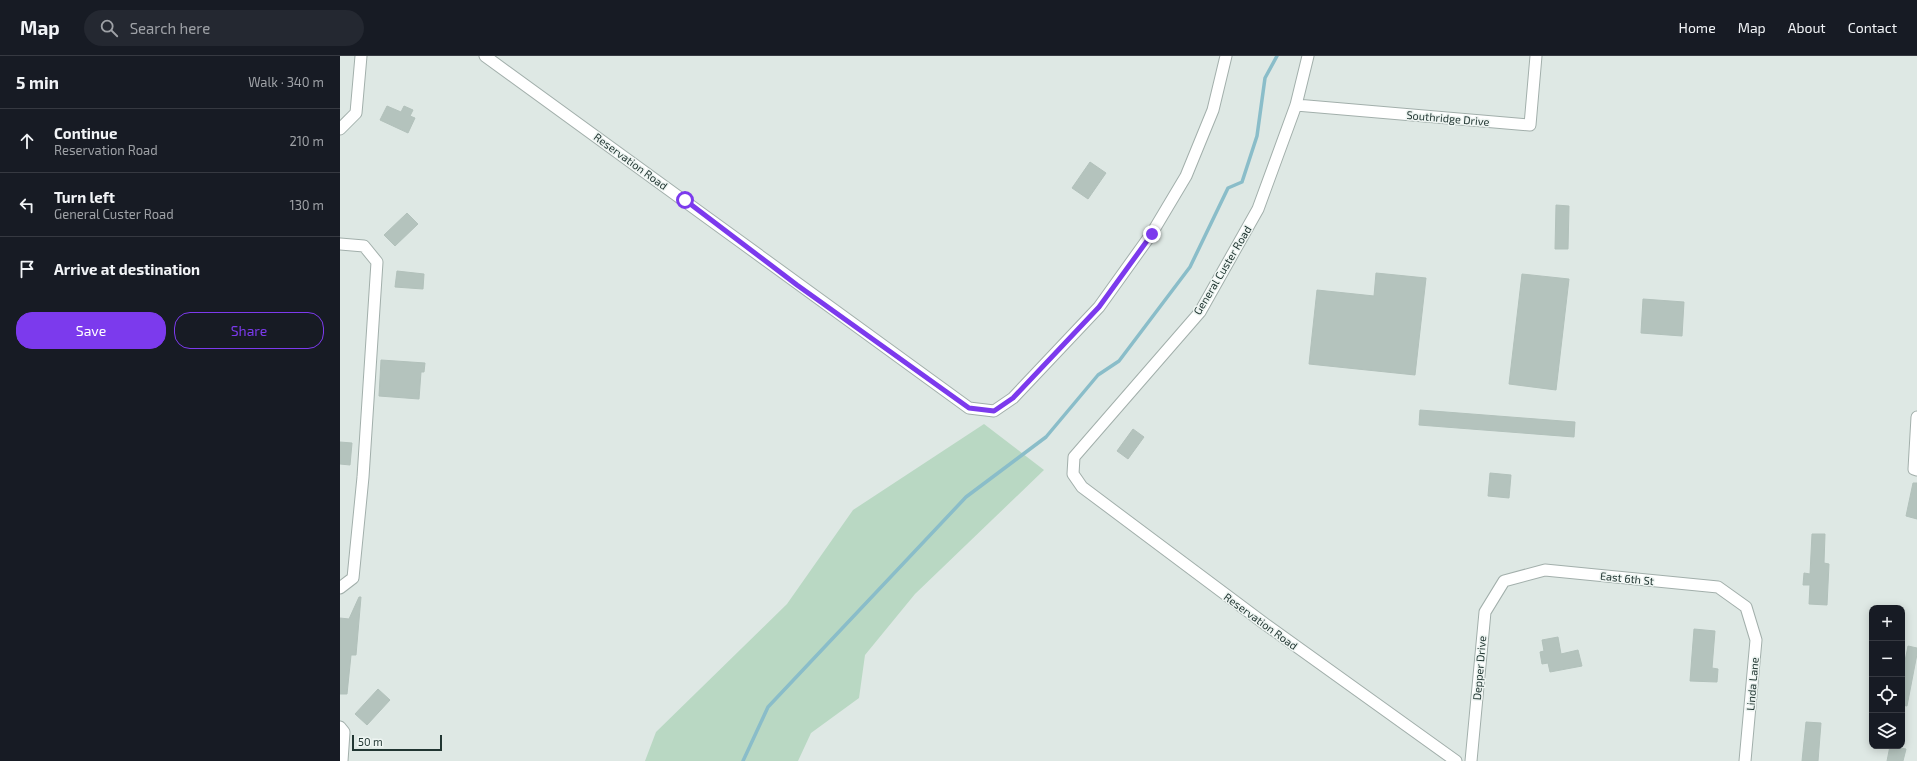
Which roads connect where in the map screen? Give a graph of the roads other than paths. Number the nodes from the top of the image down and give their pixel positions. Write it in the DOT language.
graph roads {
  1 [pos="360,56"];
  2 [pos="485,56"];
  3 [pos="1226,56"];
  4 [pos="1308,56"];
  5 [pos="1536,56"];
  6 [pos="1296,105"];
  7 [pos="340,129"];
  8 [pos="340,244"];
  9 [pos="1917,417"];
  10 [pos="1917,470"];
  11 [pos="1073,474"];
  12 [pos="1504,581"];
  13 [pos="340,588"];
  14 [pos="1746,607"];
  15 [pos="340,727"];
  16 [pos="342,761"];
  17 [pos="1456,761"];
  18 [pos="1471,761"];
  19 [pos="1745,761"];
  1 -- 7 [label="street"];
  2 -- 3 [label="street, Reservation Road"];
  4 -- 6 [label="street, General Custer Road"];
  5 -- 6 [label="street, Southridge Drive"];
  6 -- 11 [label="street, General Custer Road"];
  8 -- 13 [label="street"];
  9 -- 10 [label="street"];
  11 -- 17 [label="street, Reservation Road"];
  12 -- 14 [label="street, East 6th St"];
  12 -- 18 [label="street, Depper Drive"];
  14 -- 19 [label="street, Linda Lane"];
  15 -- 16 [label="street"];
}
